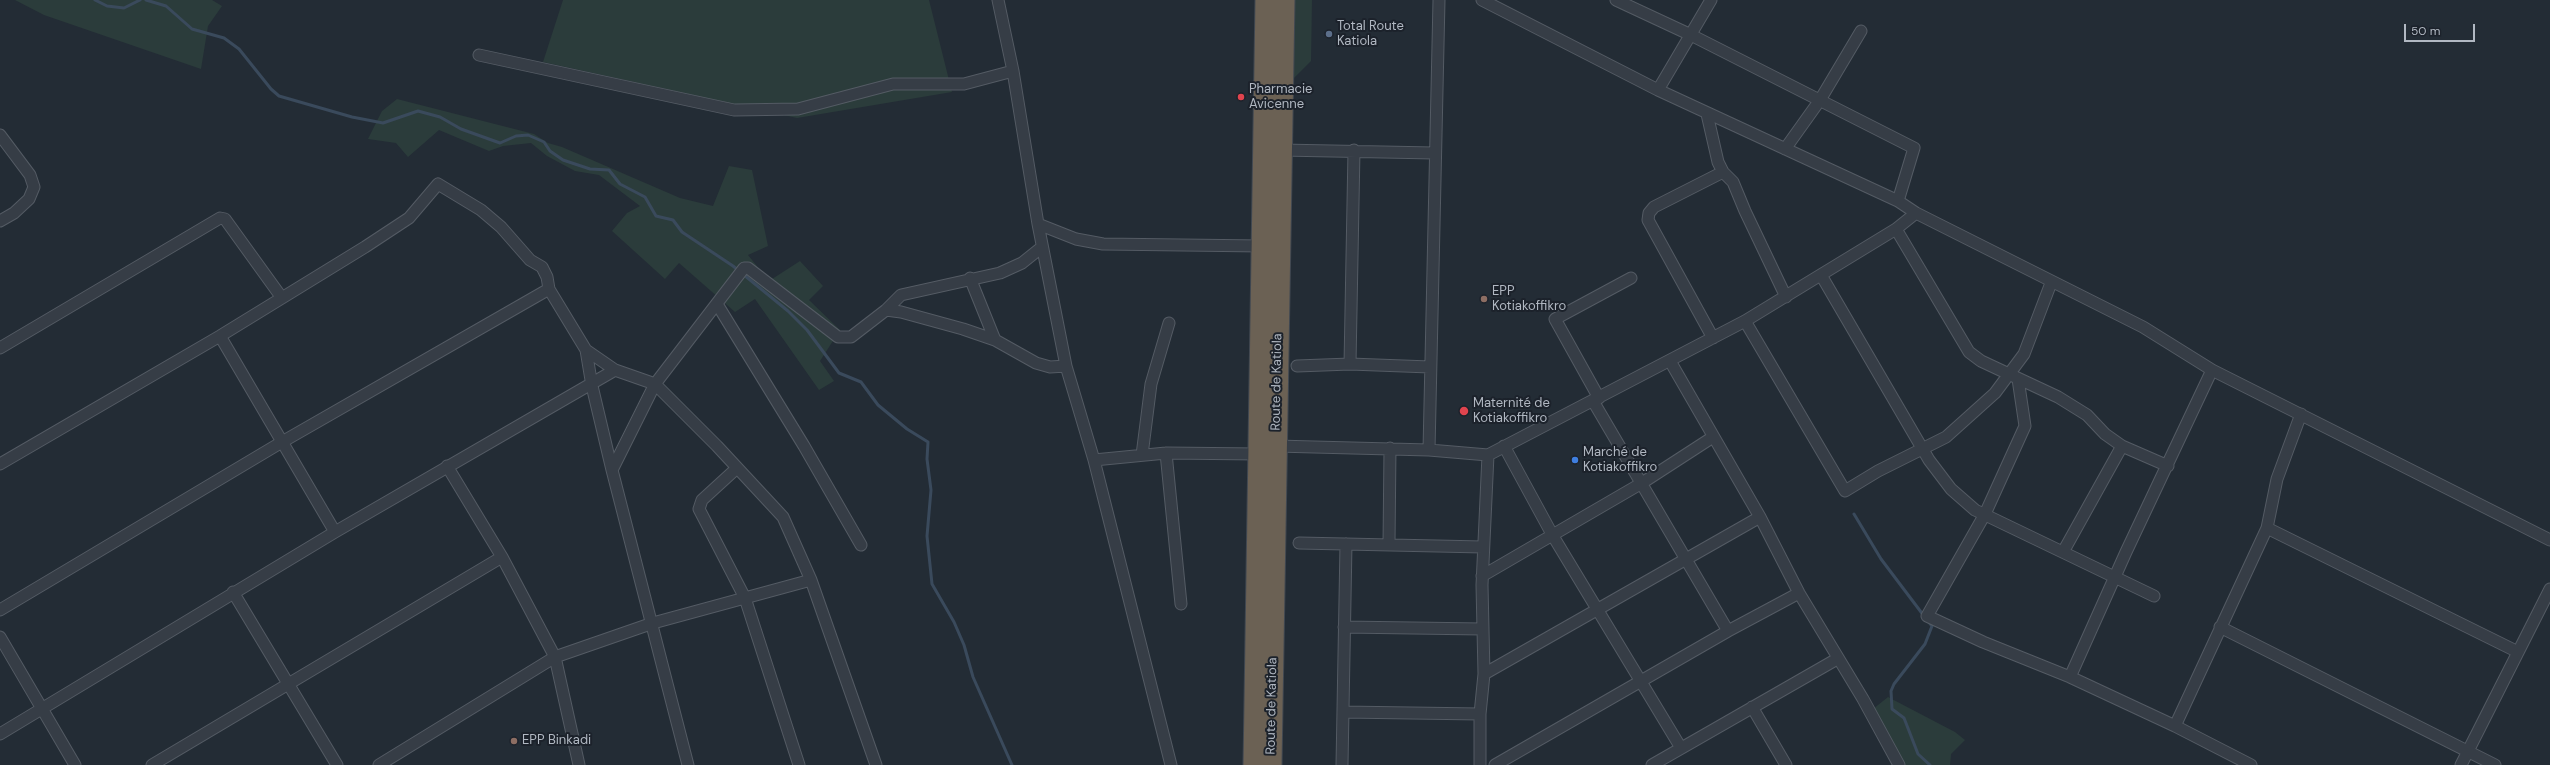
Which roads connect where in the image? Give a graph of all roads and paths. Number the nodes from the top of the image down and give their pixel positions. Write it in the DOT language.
graph roads {
  1 [pos="998,0"];
  2 [pos="1266,0"];
  3 [pos="1284,0"];
  4 [pos="1439,0"];
  5 [pos="1482,0"];
  6 [pos="1616,0"];
  7 [pos="1711,0"];
  8 [pos="1861,31"];
  9 [pos="1691,35"];
  10 [pos="479,55"];
  11 [pos="1013,71"];
  12 [pos="1658,90"];
  13 [pos="1820,100"];
  14 [pos="1707,114"];
  15 [pos="0,135"];
  16 [pos="1785,149"];
  17 [pos="1281,150"];
  18 [pos="1354,150"];
  19 [pos="1434,153"];
  20 [pos="1723,172"];
  21 [pos="1898,201"];
  22 [pos="1916,213"];
  23 [pos="0,221"];
  24 [pos="1038,224"];
  25 [pos="1896,228"];
  26 [pos="1262,246"];
  27 [pos="1042,247"];
  28 [pos="1821,275"];
  29 [pos="970,278"];
  30 [pos="1631,278"];
  31 [pos="2051,283"];
  32 [pos="549,289"];
  33 [pos="1786,297"];
  34 [pos="282,298"];
  35 [pos="717,304"];
  36 [pos="886,310"];
  37 [pos="1744,321"];
  38 [pos="1169,323"];
  39 [pos="220,336"];
  40 [pos="1713,338"];
  41 [pos="995,340"];
  42 [pos="0,348"];
  43 [pos="586,350"];
  44 [pos="1670,361"];
  45 [pos="1350,364"];
  46 [pos="1066,366"];
  47 [pos="1298,366"];
  48 [pos="1430,367"];
  49 [pos="615,370"];
  50 [pos="2212,370"];
  51 [pos="2013,377"];
  52 [pos="655,384"];
  53 [pos="592,386"];
  54 [pos="1596,400"];
  55 [pos="2300,414"];
  56 [pos="1713,437"];
  57 [pos="282,442"];
  58 [pos="1504,446"];
  59 [pos="2122,446"];
  60 [pos="1390,448"];
  61 [pos="1268,450"];
  62 [pos="1429,450"];
  63 [pos="1923,450"];
  64 [pos="1166,453"];
  65 [pos="1488,454"];
  66 [pos="1142,455"];
  67 [pos="1094,460"];
  68 [pos="0,464"];
  69 [pos="447,466"];
  70 [pos="2168,466"];
  71 [pos="737,468"];
  72 [pos="612,470"];
  73 [pos="1642,483"];
  74 [pos="1985,514"];
  75 [pos="1760,517"];
  76 [pos="2267,528"];
  77 [pos="335,532"];
  78 [pos="1553,536"];
  79 [pos="2550,540"];
  80 [pos="1299,543"];
  81 [pos="1346,544"];
  82 [pos="1389,544"];
  83 [pos="861,545"];
  84 [pos="1483,547"];
  85 [pos="2063,552"];
  86 [pos="502,557"];
  87 [pos="1685,560"];
  88 [pos="1482,576"];
  89 [pos="2116,578"];
  90 [pos="811,580"];
  91 [pos="2550,589"];
  92 [pos="233,592"];
  93 [pos="1799,593"];
  94 [pos="2154,596"];
  95 [pos="745,598"];
  96 [pos="1181,604"];
  97 [pos="1598,608"];
  98 [pos="0,610"];
  99 [pos="653,623"];
  100 [pos="1344,627"];
  101 [pos="2220,628"];
  102 [pos="1482,629"];
  103 [pos="1728,631"];
  104 [pos="0,637"];
  105 [pos="2518,652"];
  106 [pos="555,657"];
  107 [pos="1837,659"];
  108 [pos="1484,674"];
  109 [pos="2070,677"];
  110 [pos="1641,680"];
  111 [pos="288,684"];
  112 [pos="1752,707"];
  113 [pos="43,709"];
  114 [pos="1343,712"];
  115 [pos="1480,714"];
  116 [pos="2176,726"];
  117 [pos="0,734"];
  118 [pos="1681,748"];
  119 [pos="2468,751"];
  120 [pos="2247,764"];
  121 [pos="76,765"];
  122 [pos="152,765"];
  123 [pos="337,765"];
  124 [pos="379,765"];
  125 [pos="579,765"];
  126 [pos="688,765"];
  127 [pos="799,765"];
  128 [pos="876,765"];
  129 [pos="1171,765"];
  130 [pos="1254,765"];
  131 [pos="1271,765"];
  132 [pos="1342,765"];
  133 [pos="1480,765"];
  134 [pos="1495,765"];
  135 [pos="1654,765"];
  136 [pos="1786,765"];
  137 [pos="1899,765"];
  138 [pos="2461,765"];
  139 [pos="2495,765"];
  1 -- 11 [label="street"];
  2 -- 26 [label="highway, Route de Katiola"];
  3 -- 17 [label="highway, Route de Katiola"];
  4 -- 19 [label="street"];
  5 -- 12 [label="street"];
  6 -- 9 [label="street"];
  7 -- 9 [label="street"];
  8 -- 13 [label="street"];
  9 -- 12 [label="street"];
  9 -- 13 [label="street"];
  10 -- 11 [label="street"];
  11 -- 24 [label="street"];
  12 -- 14 [label="street"];
  13 -- 16 [label="street"];
  13 -- 21 [label="street"];
  14 -- 16 [label="street"];
  14 -- 20 [label="street"];
  15 -- 23 [label="street"];
  16 -- 21 [label="street"];
  17 -- 18 [label="street"];
  17 -- 61 [label="highway, Route de Katiola"];
  18 -- 19 [label="street"];
  18 -- 45 [label="street"];
  19 -- 48 [label="street"];
  20 -- 33 [label="street"];
  20 -- 40 [label="street"];
  21 -- 22 [label="street"];
  22 -- 25 [label="street"];
  22 -- 31 [label="street"];
  24 -- 26 [label="street"];
  24 -- 27 [label="street"];
  25 -- 28 [label="street"];
  25 -- 51 [label="street"];
  26 -- 61 [label="highway, Route de Katiola"];
  27 -- 29 [label="street"];
  27 -- 46 [label="street"];
  28 -- 33 [label="street"];
  28 -- 63 [label="street"];
  29 -- 36 [label="street"];
  29 -- 41 [label="street"];
  30 -- 54 [label="street"];
  31 -- 50 [label="street"];
  31 -- 51 [label="street"];
  32 -- 34 [label="street"];
  32 -- 43 [label="street"];
  32 -- 57 [label="street"];
  33 -- 37 [label="street"];
  34 -- 39 [label="street"];
  34 -- 42 [label="street"];
  35 -- 36 [label="street"];
  35 -- 52 [label="street"];
  35 -- 83 [label="street"];
  36 -- 41 [label="street"];
  37 -- 40 [label="street"];
  37 -- 63 [label="street"];
  38 -- 66 [label="street"];
  39 -- 57 [label="street"];
  39 -- 68 [label="street"];
  40 -- 44 [label="street"];
  41 -- 46 [label="street"];
  43 -- 49 [label="street"];
  43 -- 53 [label="street"];
  44 -- 54 [label="street"];
  44 -- 56 [label="street"];
  45 -- 47 [label="street"];
  45 -- 48 [label="street"];
  46 -- 67 [label="street"];
  48 -- 62 [label="street"];
  49 -- 52 [label="street"];
  49 -- 53 [label="street"];
  50 -- 55 [label="street"];
  50 -- 70 [label="street"];
  51 -- 59 [label="street"];
  51 -- 63 [label="street"];
  51 -- 74 [label="street"];
  52 -- 71 [label="street"];
  52 -- 72 [label="street"];
  53 -- 69 [label="street"];
  53 -- 72 [label="street"];
  54 -- 58 [label="street"];
  54 -- 73 [label="street"];
  55 -- 76 [label="street"];
  55 -- 79 [label="street"];
  56 -- 73 [label="street"];
  56 -- 75 [label="street"];
  57 -- 77 [label="street"];
  57 -- 98 [label="street"];
  58 -- 65 [label="street"];
  58 -- 78 [label="street"];
  59 -- 70 [label="street"];
  59 -- 85 [label="street"];
  60 -- 61 [label="street"];
  60 -- 62 [label="street"];
  60 -- 82 [label="street"];
  61 -- 64 [label="street"];
  61 -- 130 [label="highway, Route de Katiola"];
  61 -- 131 [label="highway, Route de Katiola"];
  62 -- 65 [label="street"];
  63 -- 74 [label="street"];
  64 -- 66 [label="street"];
  64 -- 96 [label="street"];
  65 -- 84 [label="street"];
  66 -- 67 [label="street"];
  67 -- 129 [label="street"];
  69 -- 77 [label="street"];
  69 -- 86 [label="street"];
  70 -- 89 [label="street"];
  71 -- 90 [label="street"];
  71 -- 95 [label="street"];
  72 -- 99 [label="street"];
  73 -- 78 [label="street"];
  73 -- 87 [label="street"];
  74 -- 85 [label="street"];
  74 -- 109 [label="street"];
  75 -- 87 [label="street"];
  75 -- 93 [label="street"];
  76 -- 101 [label="street"];
  76 -- 105 [label="street"];
  77 -- 92 [label="street"];
  78 -- 88 [label="street"];
  78 -- 97 [label="street"];
  80 -- 81 [label="street"];
  81 -- 82 [label="street"];
  81 -- 100 [label="street"];
  82 -- 84 [label="street"];
  84 -- 88 [label="street"];
  85 -- 89 [label="street"];
  86 -- 106 [label="street"];
  86 -- 111 [label="street"];
  87 -- 97 [label="street"];
  87 -- 103 [label="street"];
  88 -- 102 [label="street"];
  89 -- 94 [label="street"];
  89 -- 109 [label="street"];
  90 -- 95 [label="street"];
  90 -- 128 [label="street"];
  91 -- 105 [label="street"];
  92 -- 111 [label="street"];
  92 -- 113 [label="street"];
  93 -- 103 [label="street"];
  93 -- 107 [label="street"];
  95 -- 99 [label="street"];
  95 -- 127 [label="street"];
  97 -- 108 [label="street"];
  97 -- 110 [label="street"];
  99 -- 106 [label="street"];
  99 -- 126 [label="street"];
  100 -- 102 [label="street"];
  100 -- 114 [label="street"];
  101 -- 116 [label="street"];
  101 -- 119 [label="street"];
  102 -- 108 [label="street"];
  103 -- 110 [label="street"];
  104 -- 113 [label="street"];
  105 -- 119 [label="street"];
  106 -- 124 [label="street"];
  106 -- 125 [label="street"];
  107 -- 112 [label="street"];
  107 -- 137 [label="street"];
  108 -- 115 [label="street"];
  109 -- 116 [label="street"];
  110 -- 118 [label="street"];
  110 -- 134 [label="street"];
  111 -- 122 [label="street"];
  111 -- 123 [label="street"];
  112 -- 118 [label="street"];
  112 -- 136 [label="street"];
  113 -- 117 [label="street"];
  113 -- 121 [label="street"];
  114 -- 115 [label="street"];
  114 -- 132 [label="street"];
  115 -- 133 [label="street"];
  116 -- 120 [label="street"];
  118 -- 135 [label="street"];
  119 -- 138 [label="street"];
  119 -- 139 [label="street"];
}
